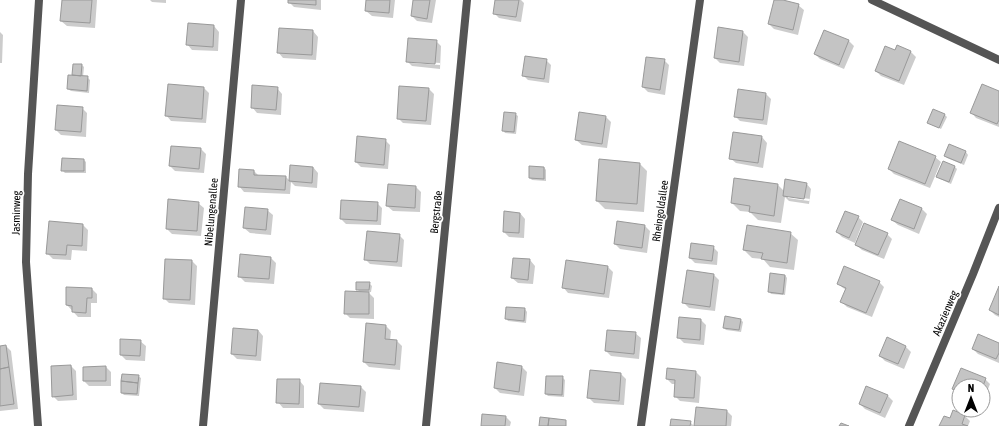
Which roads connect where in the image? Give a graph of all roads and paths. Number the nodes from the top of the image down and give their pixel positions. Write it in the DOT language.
graph roads {
  1 [pos="39,0"];
  2 [pos="241,0"];
  3 [pos="467,0"];
  4 [pos="700,0"];
  5 [pos="872,0"];
  6 [pos="999,60"];
  7 [pos="999,208"];
  8 [pos="38,426"];
  9 [pos="203,426"];
  10 [pos="426,426"];
  11 [pos="641,426"];
  12 [pos="909,426"];
  1 -- 8 [label="street, Jasminweg"];
  2 -- 9 [label="street, Nibelungenallee"];
  3 -- 10 [label="street, Bergstraße"];
  4 -- 11 [label="street, Rheingoldallee"];
  5 -- 6 [label="street"];
  7 -- 12 [label="street, Akazienweg"];
}
